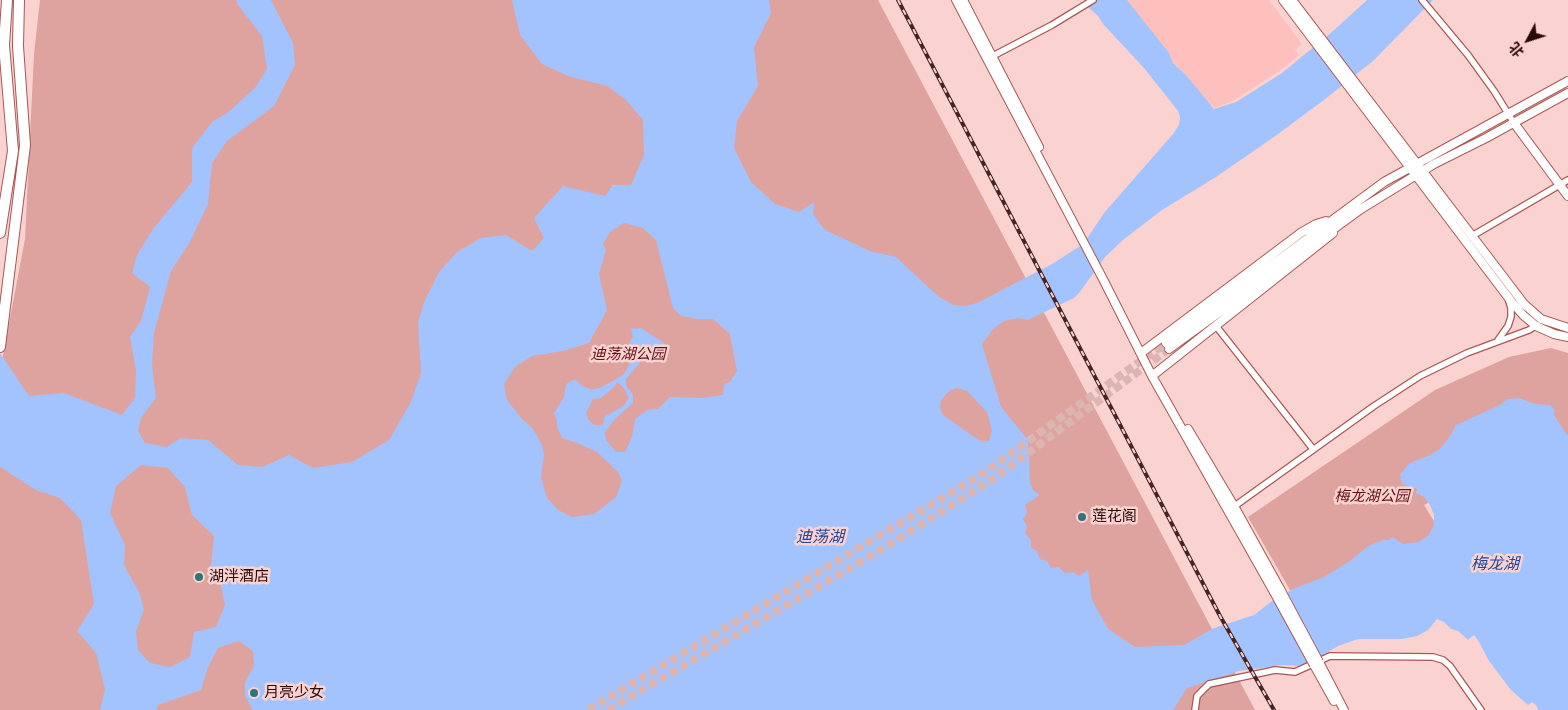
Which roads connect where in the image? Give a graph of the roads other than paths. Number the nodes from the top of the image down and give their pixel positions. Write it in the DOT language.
graph roads {
  1 [pos="7,0"];
  2 [pos="20,0"];
  3 [pos="956,0"];
  4 [pos="963,0"];
  5 [pos="1093,0"];
  6 [pos="1283,0"];
  7 [pos="1292,0"];
  8 [pos="1422,0"];
  9 [pos="1316,38"];
  10 [pos="990,58"];
  11 [pos="1568,81"];
  12 [pos="1568,93"];
  13 [pos="1508,114"];
  14 [pos="1514,123"];
  15 [pos="1413,166"];
  16 [pos="1419,174"];
  17 [pos="1568,180"];
  18 [pos="1560,185"];
  19 [pos="1568,196"];
  20 [pos="1347,218"];
  21 [pos="1333,219"];
  22 [pos="0,233"];
  23 [pos="1472,236"];
  24 [pos="1507,296"];
  25 [pos="1540,319"];
  26 [pos="1216,326"];
  27 [pos="1536,326"];
  28 [pos="1568,328"];
  29 [pos="1568,337"];
  30 [pos="1496,342"];
  31 [pos="1,343"];
  32 [pos="1143,351"];
  33 [pos="1154,374"];
  34 [pos="1313,449"];
  35 [pos="1232,508"];
  36 [pos="1316,664"];
  37 [pos="1195,710"];
  38 [pos="1338,710"];
  39 [pos="1344,710"];
  40 [pos="1481,710"];
  1 -- 22 [label="highway"];
  2 -- 31 [label="highway"];
  3 -- 10 [label="main road"];
  4 -- 10 [label="main road"];
  5 -- 10 [label="street"];
  6 -- 9 [label="main road"];
  7 -- 9 [label="main road"];
  8 -- 13 [label="street"];
  9 -- 15 [label="main road"];
  10 -- 32 [label="main road"];
  11 -- 13 [label="main road"];
  12 -- 14 [label="main road"];
  13 -- 14 [label="street"];
  13 -- 15 [label="main road"];
  14 -- 16 [label="main road"];
  14 -- 18 [label="main road"];
  15 -- 16 [label="main road"];
  15 -- 21 [label="main road"];
  16 -- 20 [label="main road"];
  16 -- 23 [label="main road"];
  16 -- 24 [label="main road"];
  17 -- 18 [label="street"];
  18 -- 19 [label="main road"];
  18 -- 23 [label="street"];
  20 -- 21 [label="main road"];
  20 -- 26 [label="main road"];
  21 -- 32 [label="main road"];
  23 -- 25 [label="main road"];
  24 -- 27 [label="main road"];
  24 -- 30 [label="street"];
  25 -- 27 [label="street"];
  25 -- 28 [label="main road"];
  26 -- 33 [label="main road"];
  26 -- 34 [label="street"];
  27 -- 29 [label="main road"];
  27 -- 30 [label="street"];
  30 -- 34 [label="street"];
  32 -- 33 [label="main road"];
  33 -- 35 [label="main road"];
  34 -- 35 [label="street"];
  35 -- 36 [label="main road, bridge"];
  36 -- 38 [label="main road"];
  36 -- 39 [label="main road"];
  37 -- 40 [label="street"];
}
